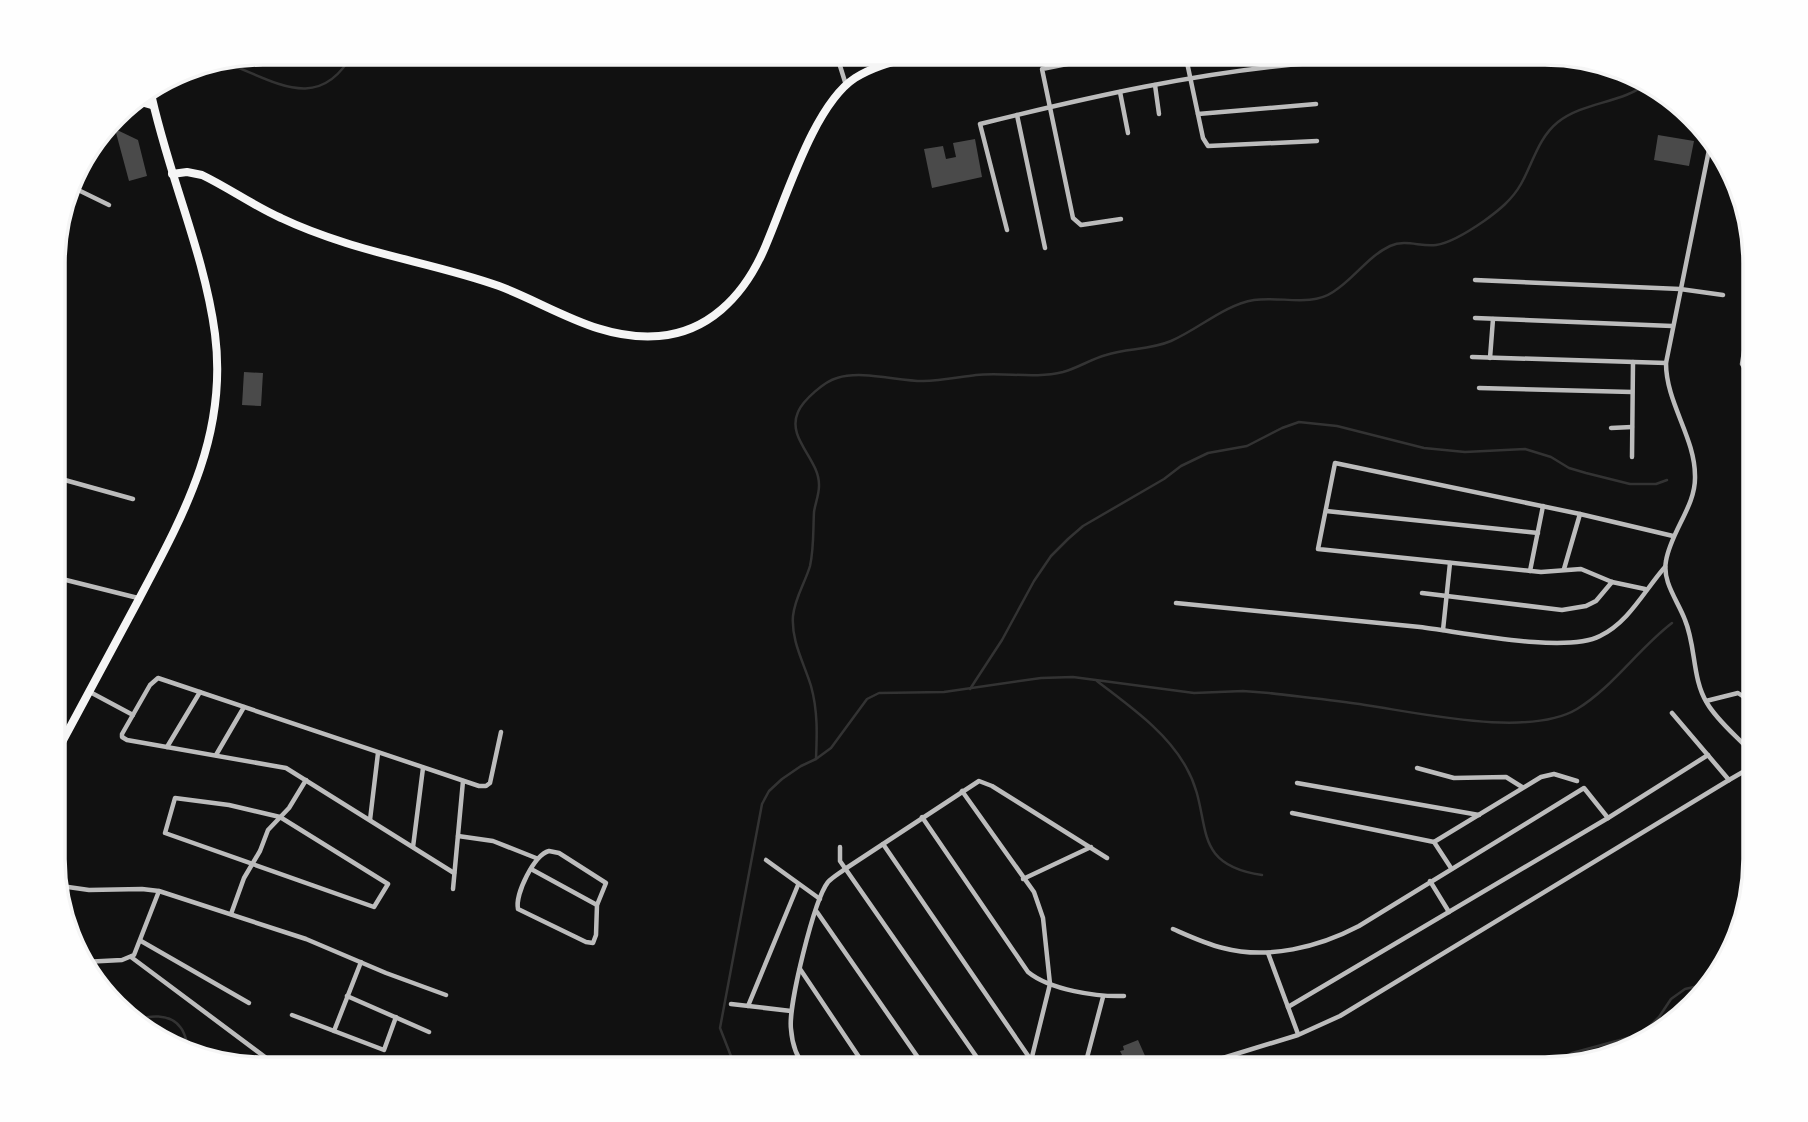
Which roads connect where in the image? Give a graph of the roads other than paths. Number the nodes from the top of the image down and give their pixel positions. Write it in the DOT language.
graph roads {
  1 [pos="840,65"];
  2 [pos="886,65"];
  3 [pos="1062,65"];
  4 [pos="1188,65"];
  5 [pos="1291,65"];
  6 [pos="1190,78"];
  7 [pos="846,85"];
  8 [pos="1155,85"];
  9 [pos="1120,92"];
  10 [pos="152,99"];
  11 [pos="145,104"];
  12 [pos="1317,104"];
  13 [pos="153,106"];
  14 [pos="1051,106"];
  15 [pos="1158,114"];
  16 [pos="1198,114"];
  17 [pos="1017,115"];
  18 [pos="1128,132"];
  19 [pos="1317,141"];
  20 [pos="1709,152"];
  21 [pos="172,174"];
  22 [pos="79,191"];
  23 [pos="109,205"];
  24 [pos="1121,219"];
  25 [pos="1007,230"];
  26 [pos="1045,248"];
  27 [pos="1475,280"];
  28 [pos="1680,289"];
  29 [pos="1723,295"];
  30 [pos="1475,318"];
  31 [pos="1493,318"];
  32 [pos="1672,327"];
  33 [pos="1472,357"];
  34 [pos="1490,358"];
  35 [pos="1633,362"];
  36 [pos="1667,363"];
  37 [pos="1479,388"];
  38 [pos="1632,392"];
  39 [pos="1632,427"];
  40 [pos="1611,428"];
  41 [pos="1632,457"];
  42 [pos="65,480"];
  43 [pos="133,499"];
  44 [pos="1543,506"];
  45 [pos="1326,511"];
  46 [pos="1580,514"];
  47 [pos="1538,533"];
  48 [pos="1673,536"];
  49 [pos="1450,563"];
  50 [pos="1665,567"];
  51 [pos="1564,569"];
  52 [pos="1530,571"];
  53 [pos="65,580"];
  54 [pos="1612,582"];
  55 [pos="1645,589"];
  56 [pos="1422,593"];
  57 [pos="1447,597"];
  58 [pos="139,598"];
  59 [pos="1176,603"];
  60 [pos="1443,630"];
  61 [pos="89,692"];
  62 [pos="200,692"];
  63 [pos="1743,696"];
  64 [pos="1706,701"];
  65 [pos="244,707"];
  66 [pos="1672,713"];
  67 [pos="133,715"];
  68 [pos="501,732"];
  69 [pos="65,737"];
  70 [pos="1743,743"];
  71 [pos="167,747"];
  72 [pos="377,753"];
  73 [pos="216,755"];
  74 [pos="1708,755"];
  75 [pos="423,768"];
  76 [pos="1417,768"];
  77 [pos="1743,772"];
  78 [pos="306,780"];
  79 [pos="463,780"];
  80 [pos="1577,780"];
  81 [pos="1729,780"];
  82 [pos="1297,783"];
  83 [pos="1522,787"];
  84 [pos="962,790"];
  85 [pos="1292,813"];
  86 [pos="1479,815"];
  87 [pos="280,817"];
  88 [pos="922,817"];
  89 [pos="1608,818"];
  90 [pos="370,820"];
  91 [pos="458,836"];
  92 [pos="1434,842"];
  93 [pos="883,844"];
  94 [pos="413,847"];
  95 [pos="840,847"];
  96 [pos="1091,847"];
  97 [pos="536,858"];
  98 [pos="1107,858"];
  99 [pos="766,860"];
  100 [pos="252,865"];
  101 [pos="1451,868"];
  102 [pos="531,869"];
  103 [pos="845,869"];
  104 [pos="454,873"];
  105 [pos="1023,879"];
  106 [pos="1430,881"];
  107 [pos="798,885"];
  108 [pos="66,886"];
  109 [pos="453,889"];
  110 [pos="159,891"];
  111 [pos="820,899"];
  112 [pos="597,905"];
  113 [pos="816,911"];
  114 [pos="1449,912"];
  115 [pos="230,914"];
  116 [pos="1173,929"];
  117 [pos="141,942"];
  118 [pos="1268,953"];
  119 [pos="131,957"];
  120 [pos="94,961"];
  121 [pos="360,962"];
  122 [pos="800,969"];
  123 [pos="1050,984"];
  124 [pos="446,995"];
  125 [pos="347,996"];
  126 [pos="1124,996"];
  127 [pos="1103,997"];
  128 [pos="249,1003"];
  129 [pos="731,1004"];
  130 [pos="748,1006"];
  131 [pos="1288,1007"];
  132 [pos="791,1011"];
  133 [pos="292,1015"];
  134 [pos="396,1017"];
  135 [pos="334,1031"];
  136 [pos="429,1032"];
  137 [pos="1298,1035"];
  138 [pos="265,1057"];
  139 [pos="799,1057"];
  140 [pos="859,1057"];
  141 [pos="918,1057"];
  142 [pos="977,1057"];
  143 [pos="1029,1057"];
  144 [pos="1033,1057"];
  145 [pos="1087,1057"];
  146 [pos="1226,1057"];
  1 -- 7 [label="street"];
  2 -- 7 [label="main road"];
  3 -- 14 [label="street"];
  4 -- 6 [label="street"];
  5 -- 6 [label="street"];
  6 -- 8 [label="street"];
  6 -- 16 [label="street"];
  7 -- 21 [label="main road"];
  8 -- 9 [label="street"];
  8 -- 15 [label="street"];
  9 -- 14 [label="street"];
  9 -- 18 [label="street"];
  10 -- 13 [label="main road"];
  11 -- 13 [label="main road"];
  12 -- 16 [label="street"];
  13 -- 21 [label="main road"];
  14 -- 17 [label="street"];
  14 -- 24 [label="street"];
  16 -- 19 [label="street"];
  17 -- 25 [label="street"];
  17 -- 26 [label="street"];
  20 -- 28 [label="street"];
  21 -- 58 [label="main road"];
  22 -- 23 [label="street"];
  27 -- 28 [label="street"];
  28 -- 29 [label="street"];
  28 -- 32 [label="street"];
  30 -- 31 [label="street"];
  31 -- 32 [label="street"];
  31 -- 34 [label="street"];
  32 -- 36 [label="street"];
  33 -- 34 [label="street"];
  34 -- 35 [label="street"];
  35 -- 36 [label="street"];
  35 -- 38 [label="street"];
  36 -- 48 [label="street"];
  37 -- 38 [label="street"];
  38 -- 39 [label="street"];
  39 -- 40 [label="street"];
  39 -- 41 [label="street"];
  42 -- 43 [label="street"];
  44 -- 45 [label="street"];
  44 -- 46 [label="street"];
  44 -- 47 [label="street"];
  45 -- 47 [label="street"];
  45 -- 49 [label="street"];
  46 -- 48 [label="street"];
  46 -- 51 [label="street"];
  47 -- 52 [label="street"];
  48 -- 50 [label="street"];
  49 -- 52 [label="street"];
  49 -- 57 [label="street"];
  50 -- 55 [label="street"];
  50 -- 64 [label="street"];
  51 -- 52 [label="street"];
  51 -- 54 [label="street"];
  53 -- 58 [label="street"];
  54 -- 55 [label="street"];
  54 -- 57 [label="street"];
  55 -- 60 [label="street"];
  56 -- 57 [label="street"];
  57 -- 60 [label="street"];
  58 -- 61 [label="main road"];
  59 -- 60 [label="street"];
  61 -- 67 [label="street"];
  61 -- 69 [label="main road"];
  62 -- 65 [label="street"];
  62 -- 67 [label="street"];
  62 -- 71 [label="street"];
  63 -- 64 [label="street"];
  64 -- 70 [label="street"];
  65 -- 72 [label="street"];
  65 -- 73 [label="street"];
  66 -- 74 [label="street"];
  67 -- 71 [label="street"];
  68 -- 79 [label="street"];
  71 -- 73 [label="street"];
  72 -- 75 [label="street"];
  72 -- 90 [label="street"];
  73 -- 78 [label="street"];
  74 -- 81 [label="street"];
  74 -- 89 [label="street"];
  75 -- 79 [label="street"];
  75 -- 94 [label="street"];
  76 -- 83 [label="street"];
  77 -- 81 [label="street"];
  78 -- 87 [label="street"];
  78 -- 90 [label="street"];
  79 -- 91 [label="street"];
  80 -- 83 [label="street"];
  81 -- 137 [label="street"];
  82 -- 86 [label="street"];
  83 -- 86 [label="street"];
  84 -- 88 [label="street"];
  84 -- 96 [label="street"];
  84 -- 105 [label="street"];
  85 -- 92 [label="street"];
  86 -- 92 [label="street"];
  87 -- 100 [label="street"];
  87 -- 100 [label="street"];
  87 -- 100 [label="street"];
  88 -- 93 [label="street"];
  88 -- 123 [label="street"];
  89 -- 101 [label="street"];
  89 -- 114 [label="street"];
  90 -- 94 [label="street"];
  91 -- 97 [label="street"];
  91 -- 104 [label="street"];
  92 -- 101 [label="street"];
  93 -- 103 [label="street"];
  93 -- 143 [label="street"];
  94 -- 104 [label="street"];
  95 -- 103 [label="street"];
  96 -- 98 [label="street"];
  96 -- 105 [label="street"];
  97 -- 102 [label="street"];
  97 -- 112 [label="street"];
  99 -- 107 [label="street"];
  100 -- 115 [label="street"];
  101 -- 106 [label="street"];
  102 -- 112 [label="street"];
  102 -- 112 [label="street"];
  103 -- 111 [label="street"];
  103 -- 142 [label="street"];
  104 -- 109 [label="street"];
  105 -- 123 [label="street"];
  106 -- 114 [label="street"];
  106 -- 118 [label="street"];
  107 -- 111 [label="street"];
  107 -- 130 [label="street"];
  108 -- 110 [label="street"];
  110 -- 115 [label="street"];
  110 -- 117 [label="street"];
  111 -- 113 [label="street"];
  113 -- 122 [label="street"];
  113 -- 141 [label="street"];
  114 -- 131 [label="street"];
  115 -- 121 [label="street"];
  116 -- 118 [label="street"];
  117 -- 119 [label="street"];
  117 -- 128 [label="street"];
  118 -- 131 [label="street"];
  119 -- 120 [label="street"];
  119 -- 138 [label="street"];
  121 -- 124 [label="street"];
  121 -- 125 [label="street"];
  122 -- 132 [label="street"];
  122 -- 140 [label="street"];
  123 -- 127 [label="street"];
  123 -- 144 [label="street"];
  125 -- 134 [label="street"];
  125 -- 135 [label="street"];
  126 -- 127 [label="street"];
  127 -- 145 [label="street"];
  129 -- 130 [label="street"];
  130 -- 132 [label="street"];
  131 -- 137 [label="street"];
  132 -- 139 [label="street"];
  133 -- 135 [label="street"];
  134 -- 135 [label="street"];
  134 -- 136 [label="street"];
  137 -- 146 [label="street"];
}
